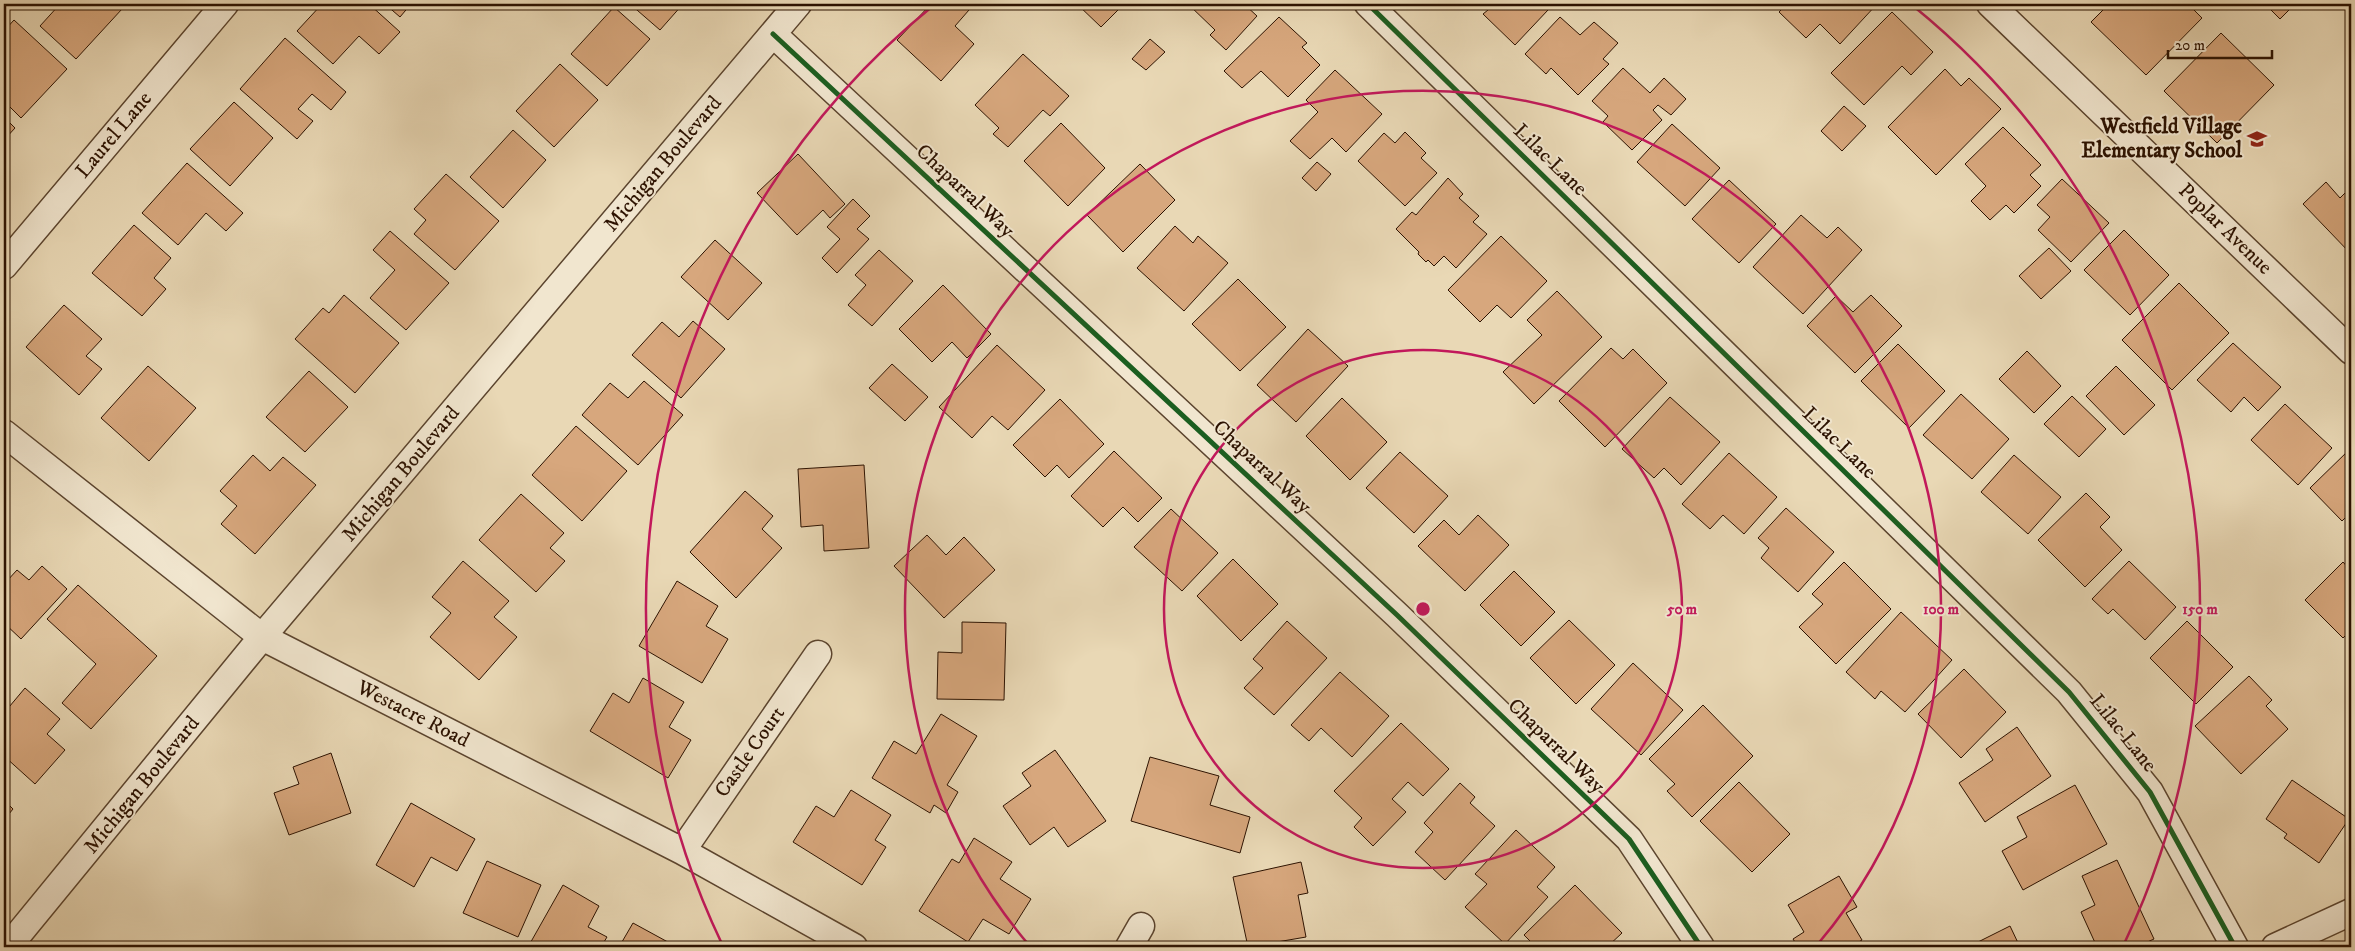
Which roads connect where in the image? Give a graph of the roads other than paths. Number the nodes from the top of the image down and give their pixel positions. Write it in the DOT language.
graph roads {
  1 [pos="224,4"];
  2 [pos="798,4"];
  3 [pos="1368,4"];
  4 [pos="1990,4"];
  5 [pos="773,34"];
  6 [pos="4,266"];
  7 [pos="2351,351"];
  8 [pos="4,433"];
  9 [pos="262,637"];
  10 [pos="818,654"];
  11 [pos="682,850"];
  12 [pos="2351,912"];
  13 [pos="8,947"];
  14 [pos="854,947"];
  15 [pos="1701,947"];
  16 [pos="2235,947"];
  17 [pos="2275,947"];
  1 -- 6 [label="street, Laurel Lane"];
  2 -- 5 [label="street, Michigan Boulevard"];
  3 -- 16 [label="street, Lilac Lane"];
  4 -- 7 [label="street, Poplar Avenue"];
  5 -- 9 [label="street, Michigan Boulevard"];
  5 -- 15 [label="street, Chaparral Way"];
  8 -- 9 [label="street, Westacre Road"];
  9 -- 11 [label="street, Westacre Road"];
  9 -- 13 [label="street, Michigan Boulevard"];
  10 -- 11 [label="street, Castle Court"];
  11 -- 14 [label="street, Westacre Road"];
  12 -- 17 [label="street"];
}
